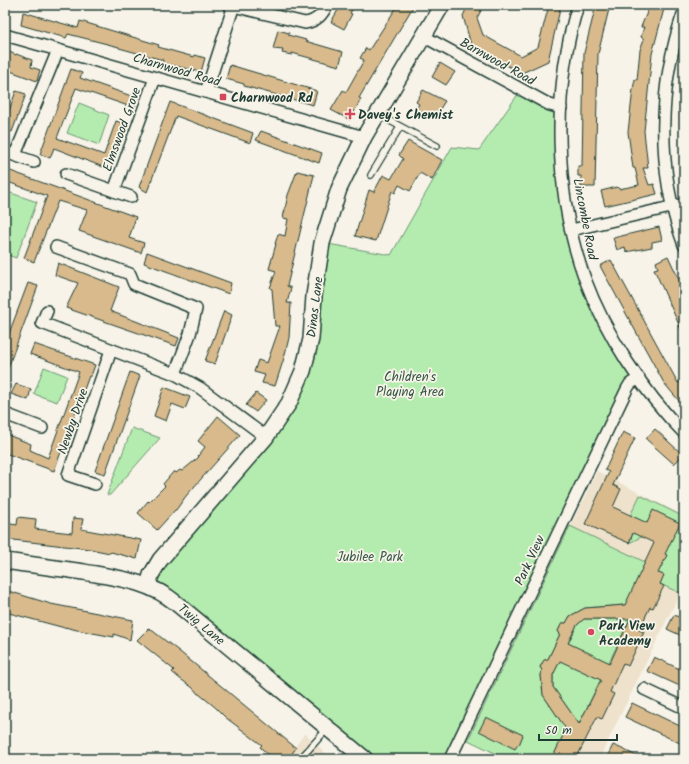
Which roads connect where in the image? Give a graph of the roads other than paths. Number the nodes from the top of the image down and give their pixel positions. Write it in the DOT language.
graph roads {
  1 [pos="327,5"];
  2 [pos="442,5"];
  3 [pos="578,5"];
  4 [pos="232,6"];
  5 [pos="684,11"];
  6 [pos="5,35"];
  7 [pos="423,36"];
  8 [pos="58,50"];
  9 [pos="155,78"];
  10 [pos="206,92"];
  11 [pos="561,108"];
  12 [pos="377,114"];
  13 [pos="400,126"];
  14 [pos="364,136"];
  15 [pos="437,146"];
  16 [pos="10,154"];
  17 [pos="34,162"];
  18 [pos="66,174"];
  19 [pos="372,175"];
  20 [pos="114,191"];
  21 [pos="131,197"];
  22 [pos="678,206"];
  23 [pos="571,230"];
  24 [pos="684,245"];
  25 [pos="56,247"];
  26 [pos="46,311"];
  27 [pos="111,350"];
  28 [pos="175,374"];
  29 [pos="639,378"];
  30 [pos="5,414"];
  31 [pos="42,428"];
  32 [pos="684,433"];
  33 [pos="266,437"];
  34 [pos="95,484"];
  35 [pos="5,561"];
  36 [pos="148,586"];
  37 [pos="644,689"];
  38 [pos="684,708"];
  39 [pos="328,728"];
  40 [pos="300,759"];
  41 [pos="365,759"];
  42 [pos="450,759"];
  1 -- 4 [label="street"];
  2 -- 7 [label="street, Dinas Lane"];
  3 -- 11 [label="street, Lincombe Road"];
  4 -- 10 [label="street"];
  5 -- 22 [label="street"];
  6 -- 8 [label="street, Charnwood Road"];
  7 -- 11 [label="street, Barnwood Road"];
  7 -- 12 [label="street, Dinas Lane"];
  8 -- 9 [label="street, Charnwood Road"];
  8 -- 16 [label="street"];
  9 -- 10 [label="street, Charnwood Road"];
  9 -- 20 [label="street, Elmswood Grove"];
  10 -- 14 [label="street, Charnwood Road"];
  11 -- 23 [label="street, Lincombe Road"];
  12 -- 13 [label="lane"];
  12 -- 14 [label="street, Dinas Lane"];
  13 -- 15 [label="lane"];
  13 -- 19 [label="lane"];
  14 -- 33 [label="street, Dinas Lane"];
  16 -- 17 [label="street"];
  18 -- 20 [label="street, Elmswood Grove"];
  20 -- 21 [label="street, Elmswood Grove"];
  22 -- 23 [label="street"];
  22 -- 24 [label="street"];
  23 -- 29 [label="street, Lincombe Road"];
  25 -- 28 [label="street"];
  26 -- 27 [label="street"];
  27 -- 28 [label="street"];
  27 -- 34 [label="street, Newby Drive"];
  28 -- 33 [label="street"];
  29 -- 32 [label="street, Lincombe Road"];
  29 -- 42 [label="street, Park View"];
  30 -- 31 [label="street"];
  33 -- 36 [label="street, Dinas Lane"];
  35 -- 36 [label="street, Twig Lane"];
  36 -- 39 [label="street, Twig Lane"];
  37 -- 38 [label="street"];
  39 -- 40 [label="lane"];
  39 -- 41 [label="street, Twig Lane"];
}
